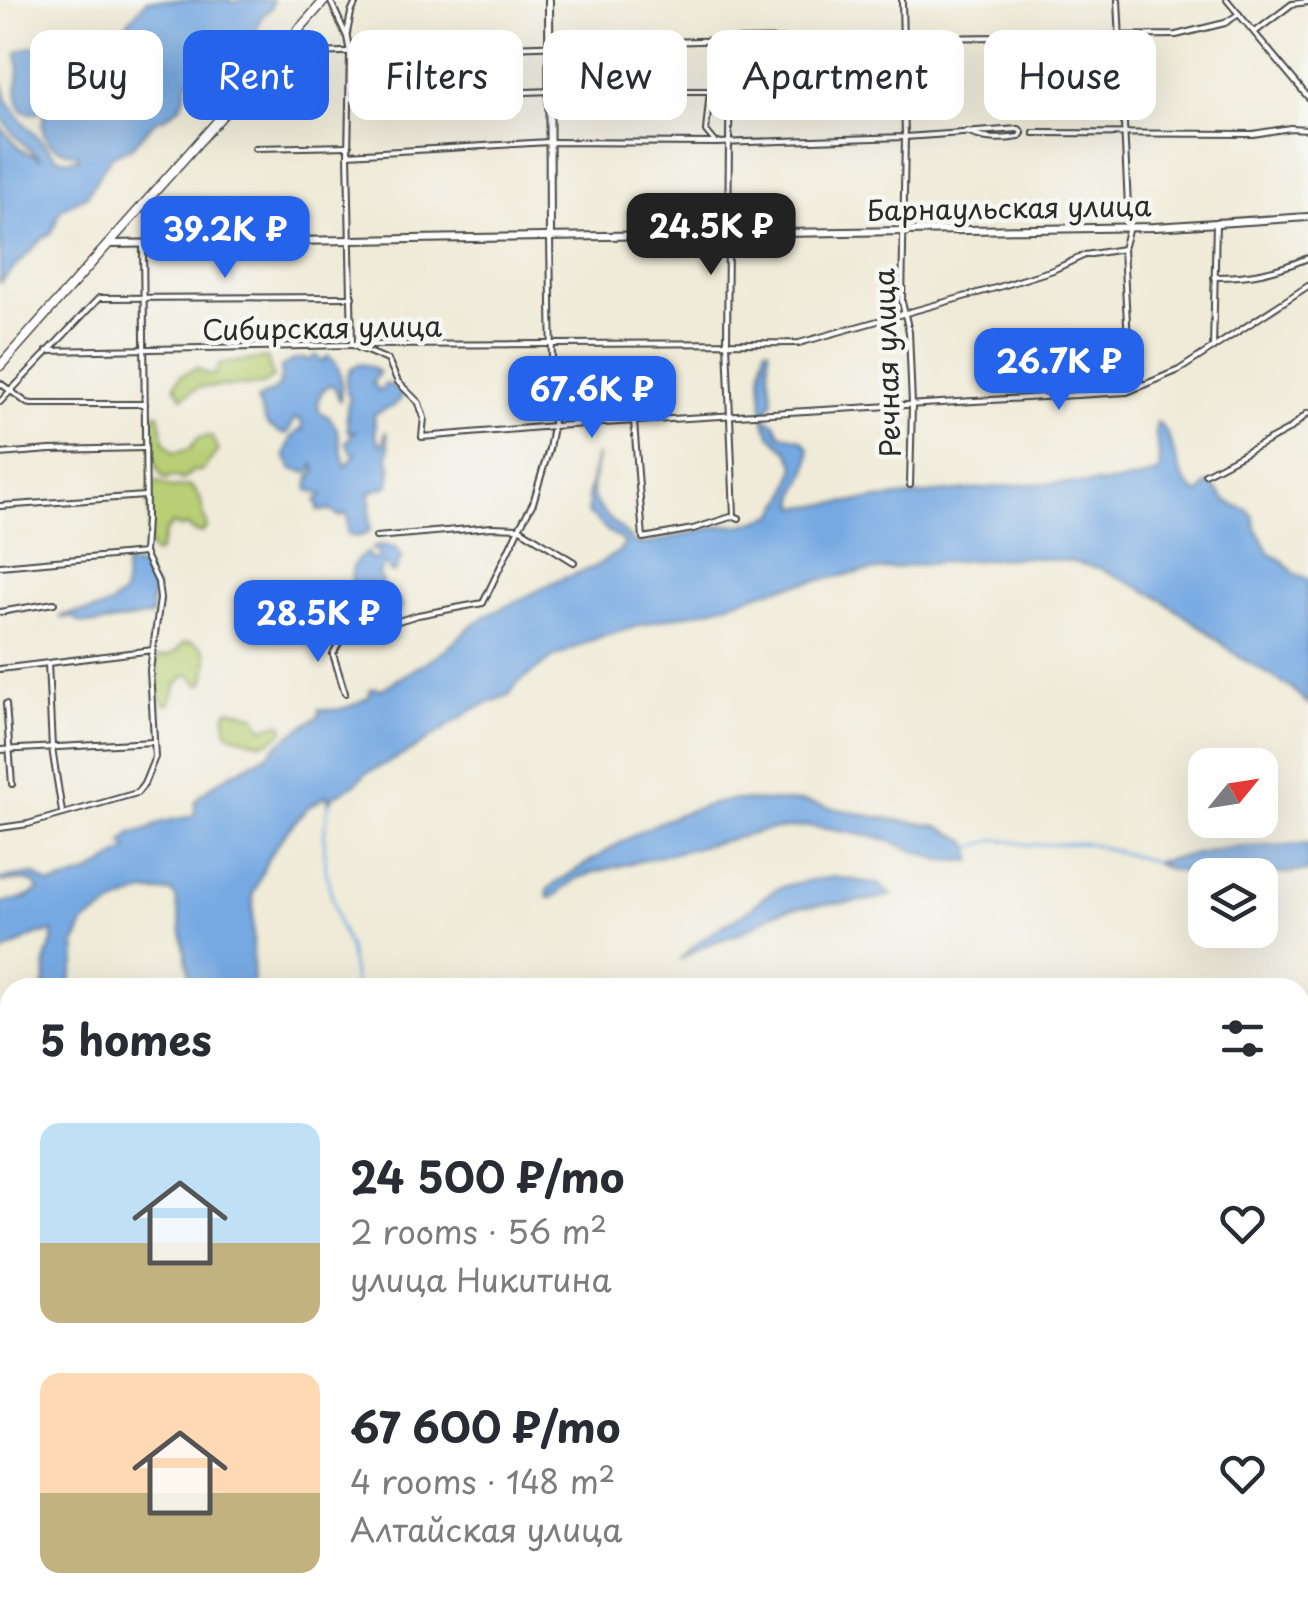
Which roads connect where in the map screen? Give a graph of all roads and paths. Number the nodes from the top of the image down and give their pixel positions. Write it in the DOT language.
graph roads {
  1 [pos="328,0"];
  2 [pos="357,0"];
  3 [pos="549,0"];
  4 [pos="902,0"];
  5 [pos="1118,0"];
  6 [pos="1227,0"];
  7 [pos="1308,2"];
  8 [pos="1239,14"];
  9 [pos="300,30"];
  10 [pos="548,30"];
  11 [pos="903,30"];
  12 [pos="1120,30"];
  13 [pos="1254,32"];
  14 [pos="1156,35"];
  15 [pos="347,36"];
  16 [pos="349,47"];
  17 [pos="687,91"];
  18 [pos="1308,97"];
  19 [pos="349,98"];
  20 [pos="219,120"];
  21 [pos="550,120"];
  22 [pos="729,120"];
  23 [pos="905,120"];
  24 [pos="1124,120"];
  25 [pos="1308,129"];
  26 [pos="967,132"];
  27 [pos="1124,132"];
  28 [pos="1034,133"];
  29 [pos="905,136"];
  30 [pos="550,142"];
  31 [pos="729,142"];
  32 [pos="716,143"];
  33 [pos="348,146"];
  34 [pos="255,148"];
  35 [pos="348,154"];
  36 [pos="1308,217"];
  37 [pos="1216,223"];
  38 [pos="1129,228"];
  39 [pos="902,232"];
  40 [pos="728,236"];
  41 [pos="550,238"];
  42 [pos="349,242"];
  43 [pos="111,244"];
  44 [pos="143,245"];
  45 [pos="1124,250"];
  46 [pos="1308,258"];
  47 [pos="1214,277"];
  48 [pos="1308,286"];
  49 [pos="352,297"];
  50 [pos="144,299"];
  51 [pos="906,312"];
  52 [pos="728,343"];
  53 [pos="551,344"];
  54 [pos="352,345"];
  55 [pos="1213,348"];
  56 [pos="144,350"];
  57 [pos="48,351"];
  58 [pos="0,366"];
  59 [pos="0,383"];
  60 [pos="1142,386"];
  61 [pos="12,390"];
  62 [pos="0,402"];
  63 [pos="145,404"];
  64 [pos="912,406"];
  65 [pos="1308,413"];
  66 [pos="730,416"];
  67 [pos="634,422"];
  68 [pos="552,426"];
  69 [pos="145,448"];
  70 [pos="0,454"];
  71 [pos="1206,474"];
  72 [pos="910,485"];
  73 [pos="146,496"];
  74 [pos="0,506"];
  75 [pos="519,528"];
  76 [pos="376,537"];
  77 [pos="144,553"];
  78 [pos="574,562"];
  79 [pos="0,566"];
  80 [pos="54,602"];
  81 [pos="0,612"];
  82 [pos="154,650"];
  83 [pos="48,663"];
  84 [pos="0,669"];
  85 [pos="345,692"];
  86 [pos="6,704"];
  87 [pos="154,742"];
  88 [pos="52,748"];
  89 [pos="0,750"];
  90 [pos="10,750"];
  91 [pos="12,784"];
  92 [pos="62,814"];
  93 [pos="0,828"];
  1 -- 9 [label="main road"];
  1 -- 15 [label="street"];
  2 -- 15 [label="street"];
  3 -- 10 [label="street"];
  4 -- 11 [label="street, Речная улица"];
  5 -- 12 [label="street"];
  6 -- 8 [label="street"];
  7 -- 13 [label="street"];
  8 -- 13 [label="street"];
  8 -- 14 [label="street"];
  13 -- 18 [label="street"];
  15 -- 16 [label="street"];
  17 -- 32 [label="street"];
  19 -- 33 [label="street"];
  20 -- 43 [label="main road"];
  21 -- 30 [label="street"];
  22 -- 31 [label="street"];
  23 -- 29 [label="street, Речная улица"];
  24 -- 27 [label="street"];
  25 -- 27 [label="street"];
  26 -- 26 [label="street"];
  26 -- 29 [label="street"];
  27 -- 28 [label="street"];
  27 -- 38 [label="street"];
  29 -- 31 [label="street"];
  29 -- 39 [label="street, Речная улица"];
  30 -- 32 [label="street"];
  30 -- 35 [label="street"];
  30 -- 41 [label="street"];
  31 -- 32 [label="street"];
  31 -- 40 [label="street"];
  33 -- 34 [label="street"];
  33 -- 35 [label="street"];
  35 -- 42 [label="street"];
  36 -- 37 [label="street, Барнаульская улица"];
  37 -- 38 [label="street, Барнаульская улица"];
  37 -- 47 [label="street"];
  38 -- 39 [label="street, Барнаульская улица"];
  38 -- 45 [label="street"];
  39 -- 40 [label="street, Барнаульская улица"];
  39 -- 51 [label="street, Речная улица"];
  40 -- 41 [label="street, Барнаульская улица"];
  40 -- 52 [label="street"];
  41 -- 42 [label="street, Барнаульская улица"];
  41 -- 53 [label="street"];
  42 -- 44 [label="street, Барнаульская улица"];
  42 -- 49 [label="street"];
  43 -- 44 [label="street, Барнаульская улица"];
  43 -- 58 [label="main road"];
  44 -- 50 [label="street"];
  45 -- 51 [label="street, Сибирская улица"];
  45 -- 60 [label="street"];
  46 -- 47 [label="street"];
  47 -- 55 [label="street"];
  48 -- 55 [label="street"];
  49 -- 50 [label="street"];
  49 -- 54 [label="street"];
  50 -- 56 [label="street"];
  50 -- 57 [label="street"];
  51 -- 52 [label="street, Сибирская улица"];
  51 -- 64 [label="street, Речная улица"];
  52 -- 53 [label="street, Сибирская улица"];
  52 -- 66 [label="street"];
  53 -- 54 [label="street, Сибирская улица"];
  53 -- 68 [label="street"];
  54 -- 56 [label="street, Сибирская улица"];
  54 -- 68 [label="street"];
  55 -- 60 [label="street"];
  56 -- 57 [label="street, Сибирская улица"];
  56 -- 63 [label="street"];
  57 -- 61 [label="street"];
  59 -- 61 [label="street"];
  60 -- 64 [label="street"];
  61 -- 62 [label="street"];
  61 -- 63 [label="street"];
  63 -- 69 [label="street"];
  64 -- 66 [label="street"];
  64 -- 72 [label="street, Речная улица"];
  65 -- 71 [label="street"];
  66 -- 67 [label="street"];
  66 -- 67 [label="street"];
  67 -- 68 [label="street"];
  68 -- 75 [label="street"];
  69 -- 70 [label="street"];
  69 -- 73 [label="street"];
  73 -- 74 [label="street"];
  73 -- 77 [label="street"];
  75 -- 76 [label="street"];
  75 -- 78 [label="street"];
  75 -- 85 [label="street"];
  77 -- 79 [label="street"];
  77 -- 82 [label="street"];
  80 -- 81 [label="street"];
  82 -- 83 [label="street"];
  82 -- 87 [label="street"];
  83 -- 84 [label="street"];
  83 -- 88 [label="street"];
  86 -- 90 [label="street"];
  87 -- 88 [label="street"];
  87 -- 92 [label="street"];
  88 -- 90 [label="street"];
  88 -- 92 [label="street"];
  89 -- 90 [label="street"];
  90 -- 91 [label="street"];
  92 -- 93 [label="street"];
}
